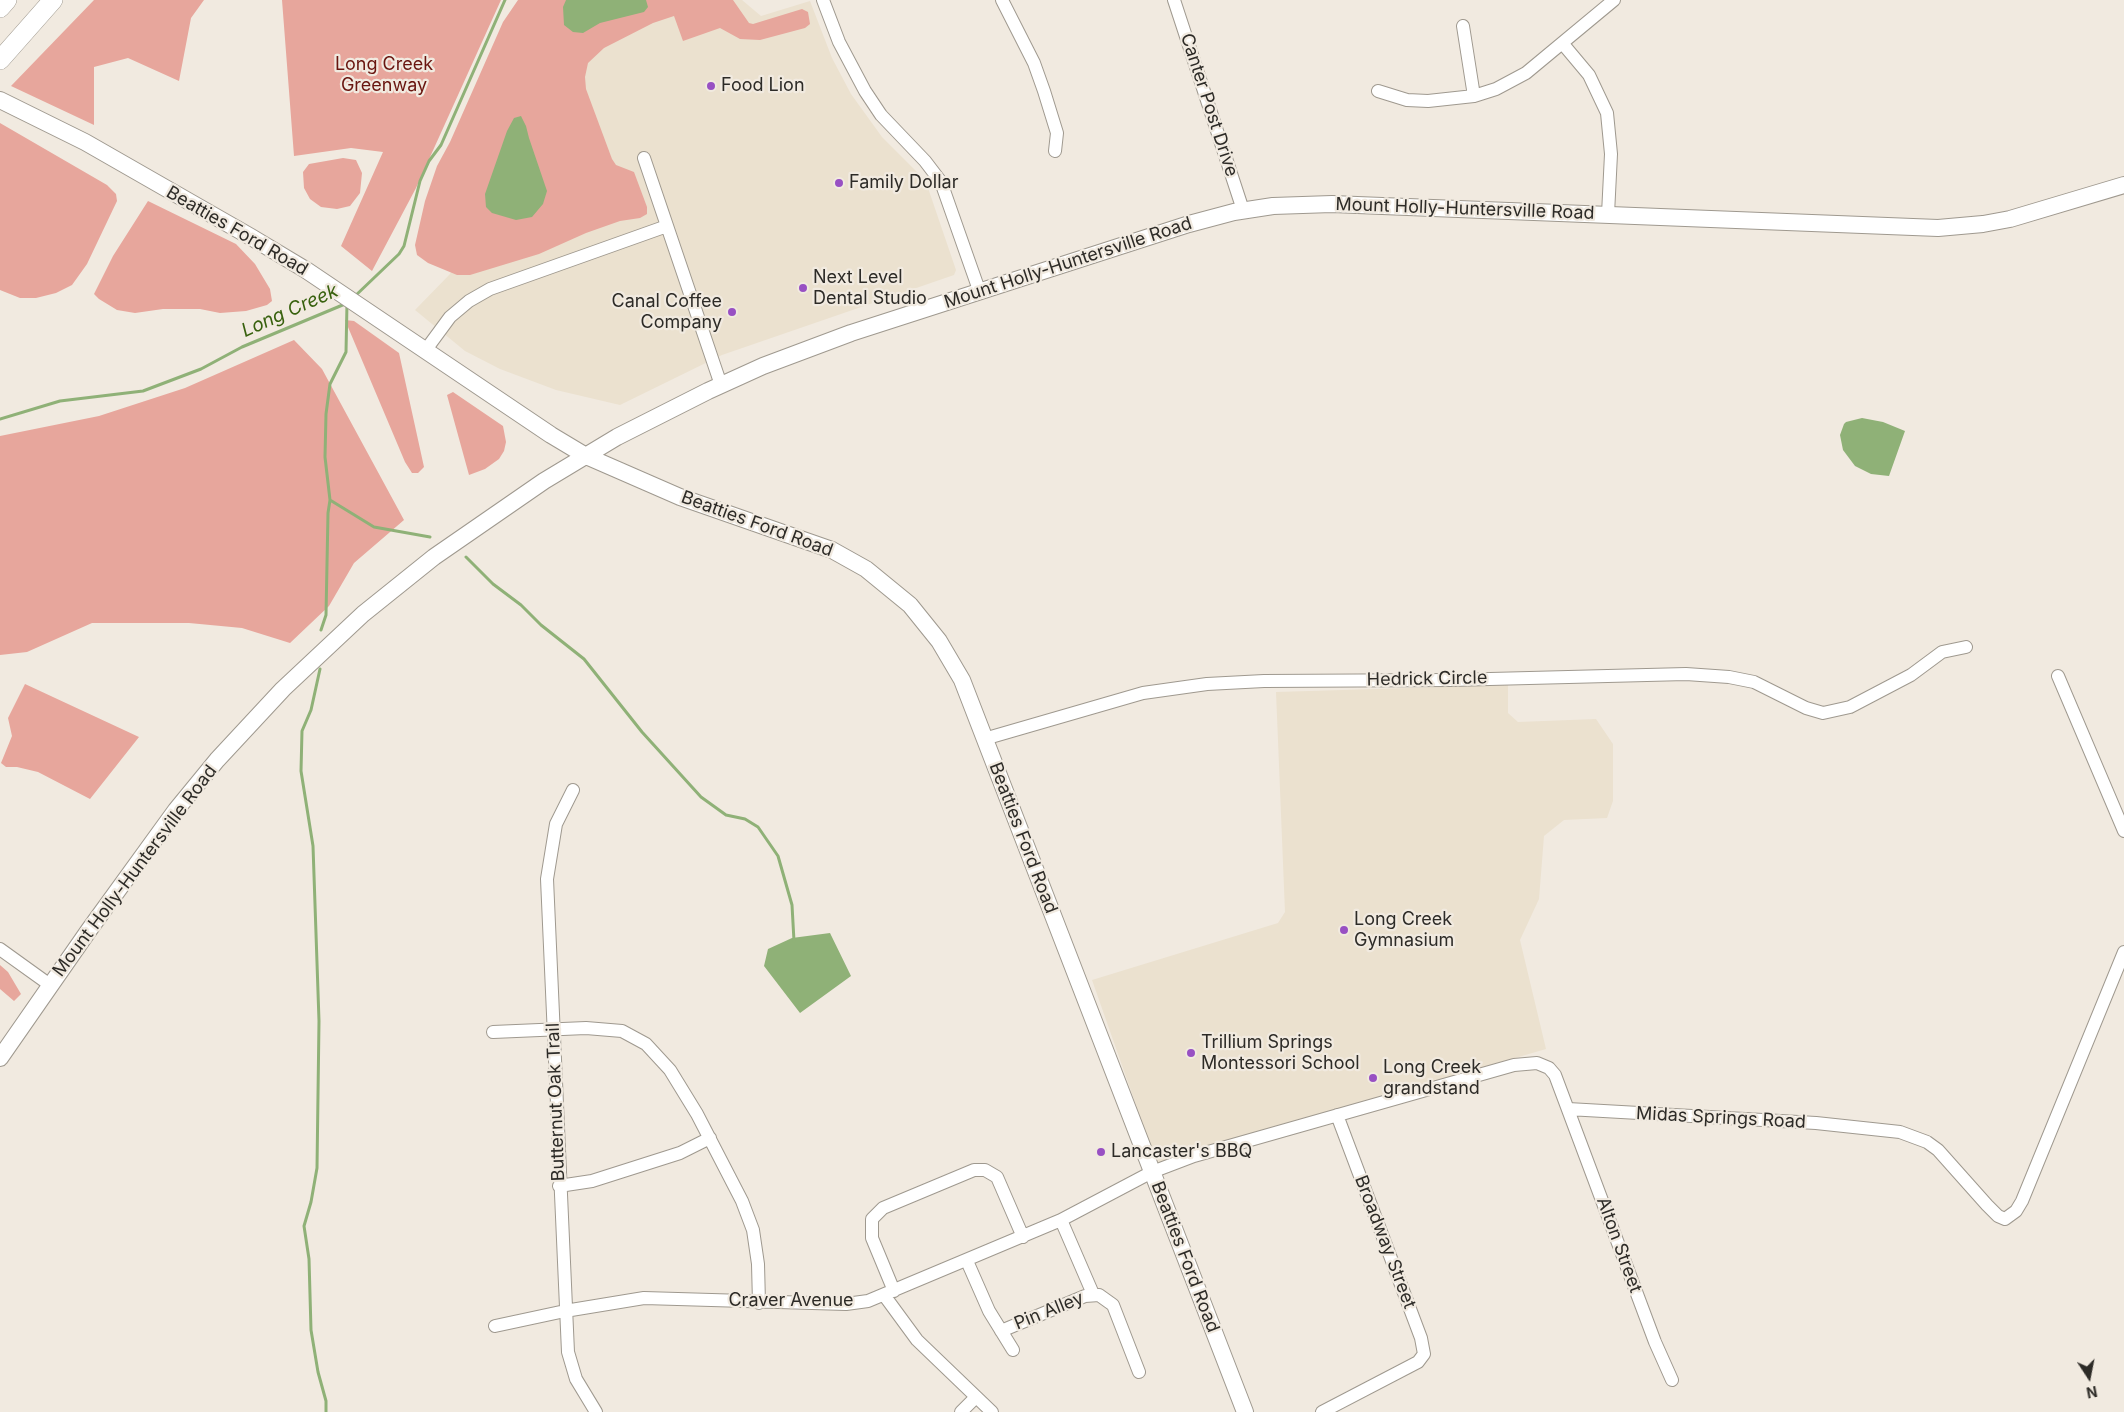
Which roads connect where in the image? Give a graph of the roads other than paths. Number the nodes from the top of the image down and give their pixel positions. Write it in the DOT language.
graph roads {
  1 [pos="7,0"];
  2 [pos="54,0"];
  3 [pos="823,0"];
  4 [pos="1002,0"];
  5 [pos="1174,0"];
  6 [pos="1614,0"];
  7 [pos="0,8"];
  8 [pos="1462,26"];
  9 [pos="1563,44"];
  10 [pos="0,60"];
  11 [pos="1378,92"];
  12 [pos="1474,96"];
  13 [pos="5,103"];
  14 [pos="1055,151"];
  15 [pos="644,158"];
  16 [pos="2124,184"];
  17 [pos="1243,210"];
  18 [pos="1608,214"];
  19 [pos="667,226"];
  20 [pos="980,290"];
  21 [pos="426,352"];
  22 [pos="721,384"];
  23 [pos="586,456"];
  24 [pos="1966,647"];
  25 [pos="2058,676"];
  26 [pos="984,739"];
  27 [pos="573,790"];
  28 [pos="2124,831"];
  29 [pos="0,949"];
  30 [pos="2124,952"];
  31 [pos="50,985"];
  32 [pos="554,1030"];
  33 [pos="493,1032"];
  34 [pos="0,1058"];
  35 [pos="1568,1109"];
  36 [pos="1337,1115"];
  37 [pos="710,1138"];
  38 [pos="1152,1172"];
  39 [pos="559,1186"];
  40 [pos="1061,1220"];
  41 [pos="1023,1237"];
  42 [pos="967,1261"];
  43 [pos="889,1293"];
  44 [pos="1092,1294"];
  45 [pos="759,1302"];
  46 [pos="565,1311"];
  47 [pos="495,1326"];
  48 [pos="1001,1331"];
  49 [pos="1013,1350"];
  50 [pos="1139,1372"];
  51 [pos="1672,1380"];
  52 [pos="976,1398"];
  53 [pos="596,1412"];
  54 [pos="961,1412"];
  55 [pos="992,1412"];
  56 [pos="1244,1412"];
  57 [pos="1322,1412"];
  1 -- 7 [label="highway"];
  2 -- 10 [label="highway"];
  3 -- 20 [label="street"];
  4 -- 14 [label="street"];
  5 -- 17 [label="street, Canter Post Drive"];
  6 -- 9 [label="street"];
  8 -- 12 [label="street"];
  9 -- 12 [label="street"];
  9 -- 18 [label="street"];
  11 -- 12 [label="street"];
  13 -- 21 [label="main road, Beatties Ford Road"];
  15 -- 19 [label="street"];
  16 -- 18 [label="main road, Mount Holly-Huntersville Road"];
  17 -- 18 [label="main road, Mount Holly-Huntersville Road"];
  17 -- 20 [label="main road, Mount Holly-Huntersville Road"];
  19 -- 21 [label="street"];
  19 -- 22 [label="street"];
  20 -- 22 [label="main road, Mount Holly-Huntersville Road"];
  21 -- 23 [label="main road, Beatties Ford Road"];
  22 -- 23 [label="main road, Mount Holly-Huntersville Road"];
  23 -- 26 [label="main road, Beatties Ford Road"];
  23 -- 31 [label="main road, Mount Holly-Huntersville Road"];
  24 -- 26 [label="street, Hedrick Circle"];
  25 -- 28 [label="street"];
  26 -- 38 [label="main road, Beatties Ford Road"];
  27 -- 32 [label="street, Butternut Oak Trail"];
  29 -- 31 [label="street"];
  30 -- 35 [label="street, Midas Springs Road"];
  31 -- 34 [label="main road, Mount Holly-Huntersville Road"];
  32 -- 33 [label="street"];
  32 -- 37 [label="street"];
  32 -- 39 [label="street, Butternut Oak Trail"];
  35 -- 36 [label="street"];
  35 -- 51 [label="street, Alton Street"];
  36 -- 38 [label="street"];
  36 -- 57 [label="street, Broadway Street"];
  37 -- 39 [label="street"];
  37 -- 45 [label="street"];
  38 -- 40 [label="street, Craver Avenue"];
  38 -- 56 [label="main road, Beatties Ford Road"];
  39 -- 46 [label="street, Butternut Oak Trail"];
  40 -- 41 [label="street, Craver Avenue"];
  40 -- 44 [label="street"];
  41 -- 42 [label="street, Craver Avenue"];
  41 -- 43 [label="street"];
  42 -- 43 [label="street, Craver Avenue"];
  42 -- 48 [label="street"];
  43 -- 45 [label="street, Craver Avenue"];
  43 -- 52 [label="street"];
  44 -- 48 [label="street, Pin Alley"];
  44 -- 50 [label="street, Pin Alley"];
  45 -- 46 [label="street, Craver Avenue"];
  46 -- 47 [label="street, Craver Avenue"];
  46 -- 53 [label="street, Butternut Oak Trail"];
  48 -- 49 [label="street"];
  52 -- 54 [label="street"];
  52 -- 55 [label="street"];
}
